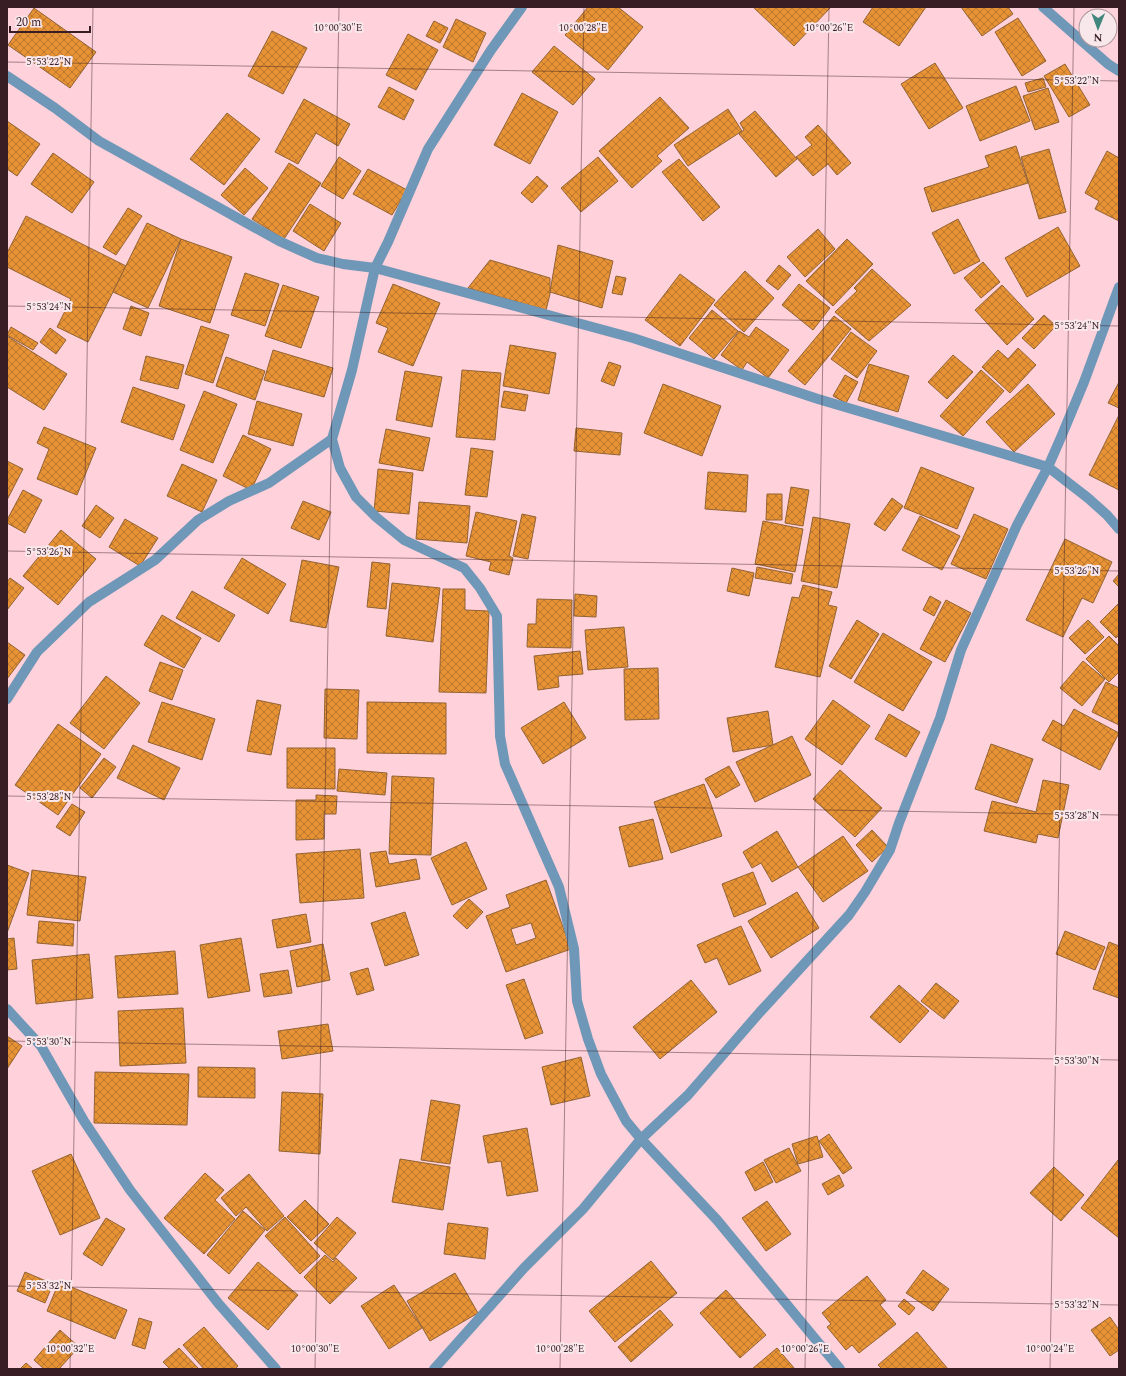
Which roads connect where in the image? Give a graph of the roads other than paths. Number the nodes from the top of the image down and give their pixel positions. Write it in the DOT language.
graph roads {
  1 [pos="522,7"];
  2 [pos="1044,7"];
  3 [pos="1119,71"];
  4 [pos="7,76"];
  5 [pos="375,268"];
  6 [pos="1119,287"];
  7 [pos="332,439"];
  8 [pos="1048,467"];
  9 [pos="1119,530"];
  10 [pos="7,699"];
  11 [pos="7,1009"];
  12 [pos="641,1139"];
  13 [pos="276,1369"];
  14 [pos="434,1369"];
  15 [pos="840,1369"];
  1 -- 5 [label="street"];
  2 -- 3 [label="street"];
  4 -- 5 [label="street"];
  5 -- 7 [label="street"];
  5 -- 8 [label="street"];
  6 -- 8 [label="street"];
  7 -- 10 [label="street"];
  7 -- 12 [label="street"];
  8 -- 9 [label="street"];
  8 -- 12 [label="street"];
  11 -- 13 [label="street"];
  12 -- 14 [label="street"];
  12 -- 15 [label="street"];
}
